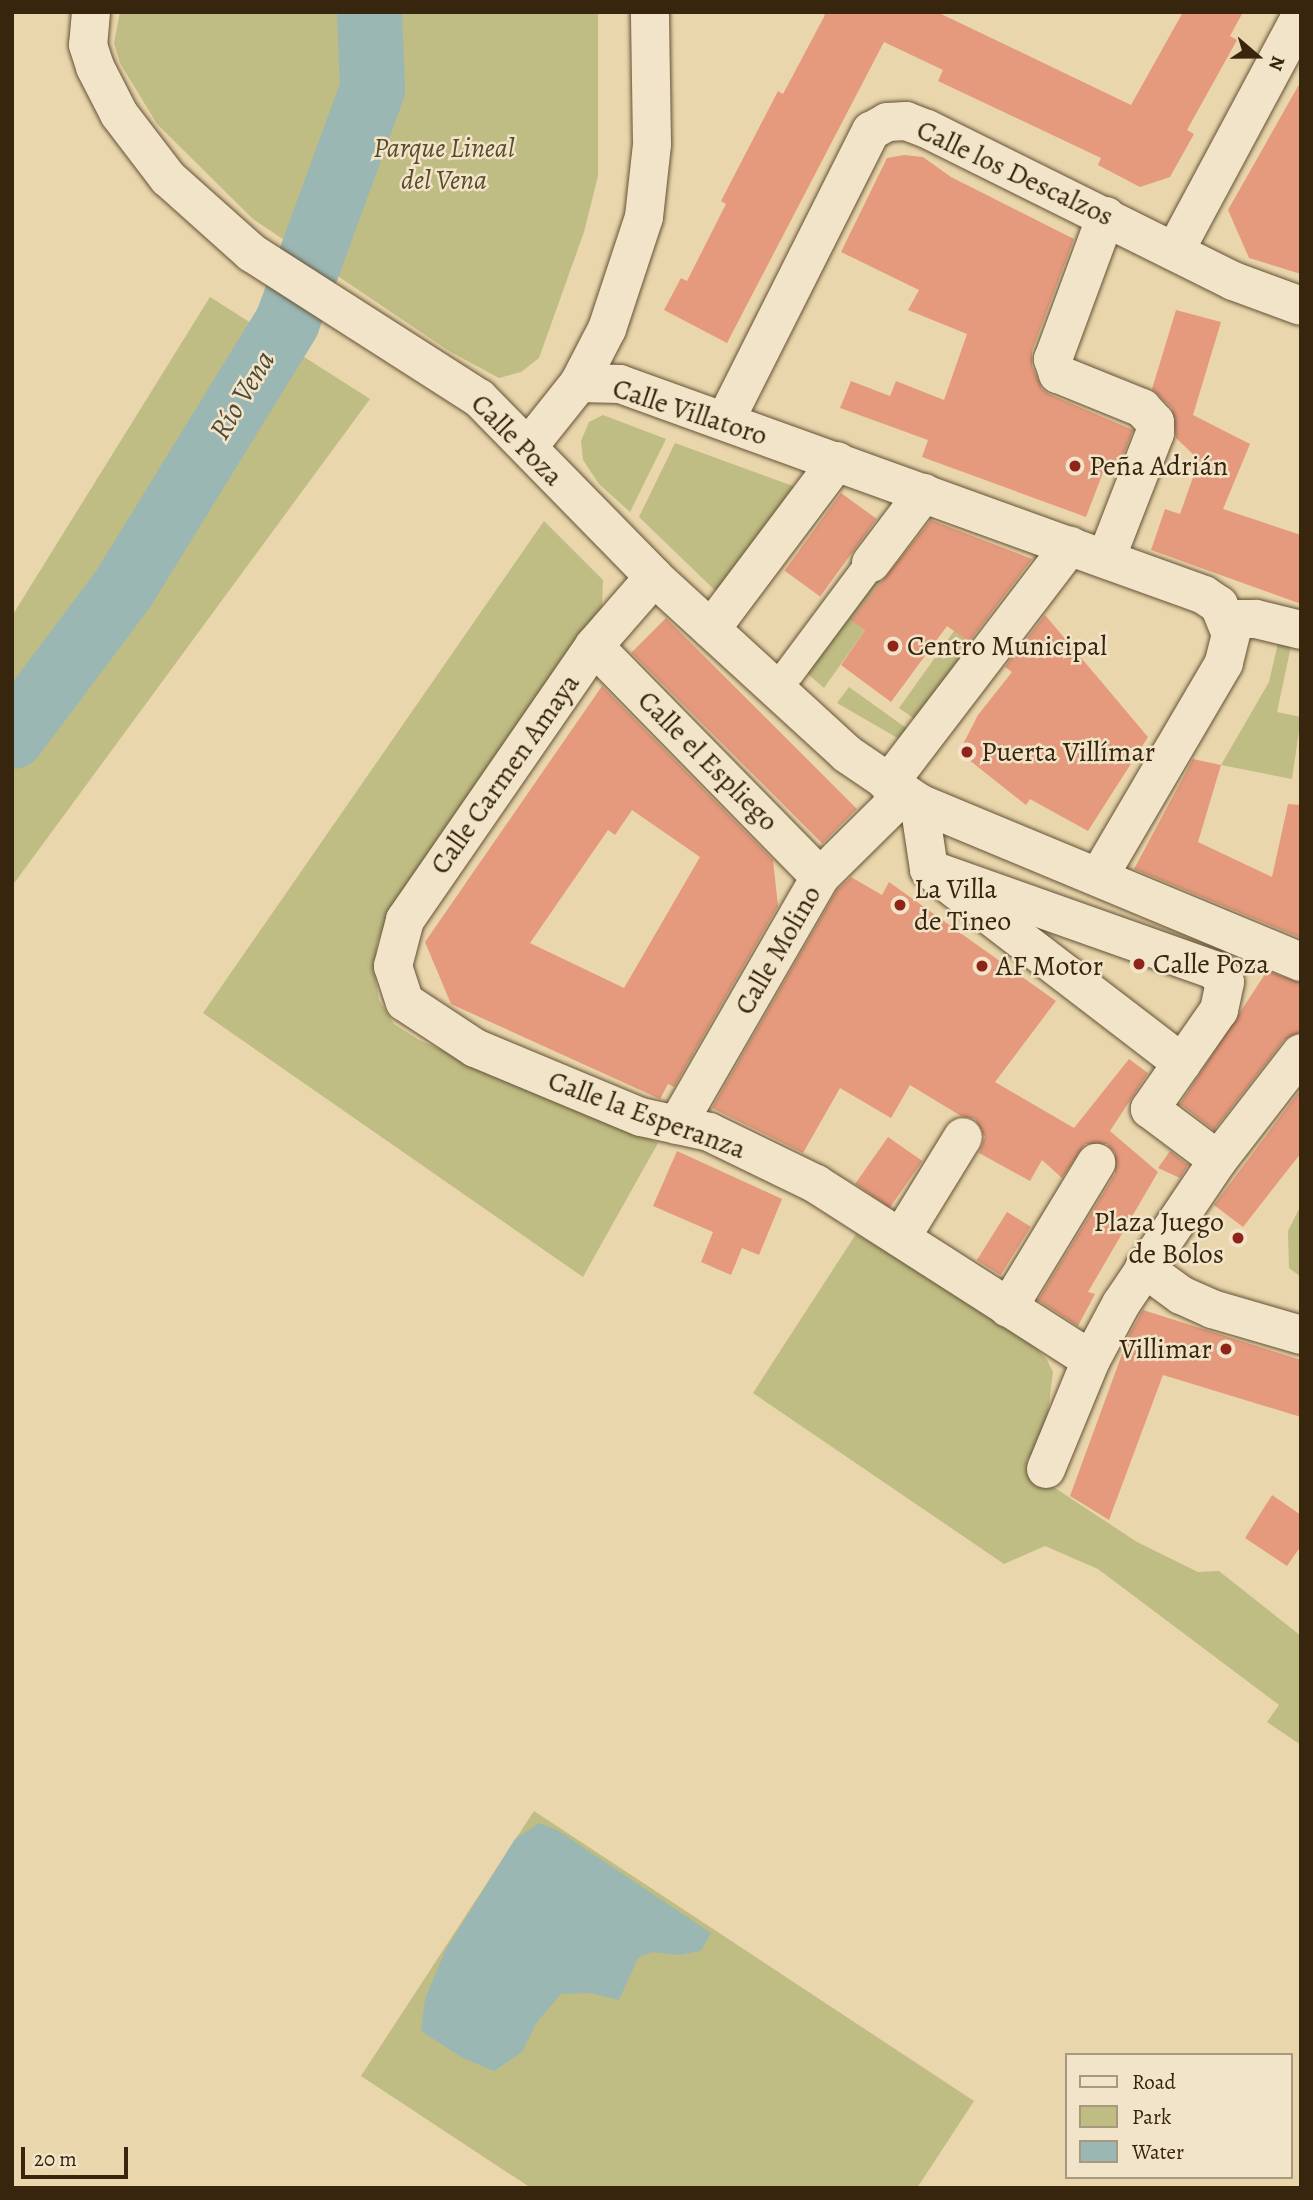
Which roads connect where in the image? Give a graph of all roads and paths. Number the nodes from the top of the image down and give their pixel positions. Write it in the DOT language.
graph roads {
  1 [pos="91,12"];
  2 [pos="650,12"];
  3 [pos="1301,16"];
  4 [pos="1106,216"];
  5 [pos="1176,248"];
  6 [pos="1301,306"];
  7 [pos="579,383"];
  8 [pos="725,421"];
  9 [pos="527,447"];
  10 [pos="837,461"];
  11 [pos="923,493"];
  12 [pos="1070,546"];
  13 [pos="1109,552"];
  14 [pos="871,564"];
  15 [pos="654,577"];
  16 [pos="1229,619"];
  17 [pos="711,629"];
  18 [pos="1301,629"];
  19 [pos="594,646"];
  20 [pos="789,673"];
  21 [pos="904,794"];
  22 [pos="929,869"];
  23 [pos="1099,876"];
  24 [pos="820,877"];
  25 [pos="1301,962"];
  26 [pos="398,988"];
  27 [pos="1301,1054"];
  28 [pos="1182,1063"];
  29 [pos="677,1125"];
  30 [pos="963,1137"];
  31 [pos="1218,1160"];
  32 [pos="1096,1163"];
  33 [pos="901,1236"];
  34 [pos="1144,1268"];
  35 [pos="1008,1308"];
  36 [pos="1301,1335"];
  37 [pos="1091,1360"];
  38 [pos="1046,1469"];
  1 -- 9 [label="street, Calle Poza"];
  2 -- 7 [label="street"];
  3 -- 5 [label="street"];
  4 -- 5 [label="street, Calle los Descalzos"];
  4 -- 8 [label="street, Calle los Descalzos"];
  4 -- 13 [label="street"];
  5 -- 6 [label="street, Calle los Descalzos"];
  7 -- 8 [label="street, Calle Villatoro"];
  7 -- 9 [label="street, Calle Villatoro"];
  8 -- 10 [label="street, Calle Villatoro"];
  9 -- 15 [label="street, Calle Poza"];
  10 -- 11 [label="street, Calle Villatoro"];
  10 -- 17 [label="street"];
  11 -- 12 [label="street, Calle Villatoro"];
  11 -- 14 [label="street"];
  12 -- 13 [label="street, Calle Villatoro"];
  12 -- 21 [label="street"];
  13 -- 16 [label="street, Calle Villatoro"];
  14 -- 20 [label="street"];
  15 -- 17 [label="street, Calle Poza"];
  15 -- 19 [label="street, Calle Carmen Amaya"];
  16 -- 18 [label="street"];
  16 -- 23 [label="street"];
  17 -- 21 [label="street, Calle Poza"];
  19 -- 24 [label="street, Calle el Espliego"];
  19 -- 26 [label="street, Calle Carmen Amaya"];
  21 -- 22 [label="street"];
  21 -- 23 [label="street, Calle Poza"];
  21 -- 24 [label="street, Calle Molino"];
  22 -- 28 [label="street"];
  22 -- 28 [label="street"];
  23 -- 25 [label="street, Calle Poza"];
  24 -- 29 [label="street, Calle Molino"];
  26 -- 29 [label="street, Calle la Esperanza"];
  27 -- 31 [label="street"];
  28 -- 31 [label="street"];
  29 -- 33 [label="street, Calle la Esperanza"];
  30 -- 33 [label="street"];
  31 -- 34 [label="street"];
  32 -- 35 [label="street"];
  33 -- 35 [label="street, Calle la Esperanza"];
  34 -- 36 [label="street"];
  34 -- 37 [label="street"];
  35 -- 37 [label="street, Calle la Esperanza"];
  37 -- 38 [label="street"];
}
